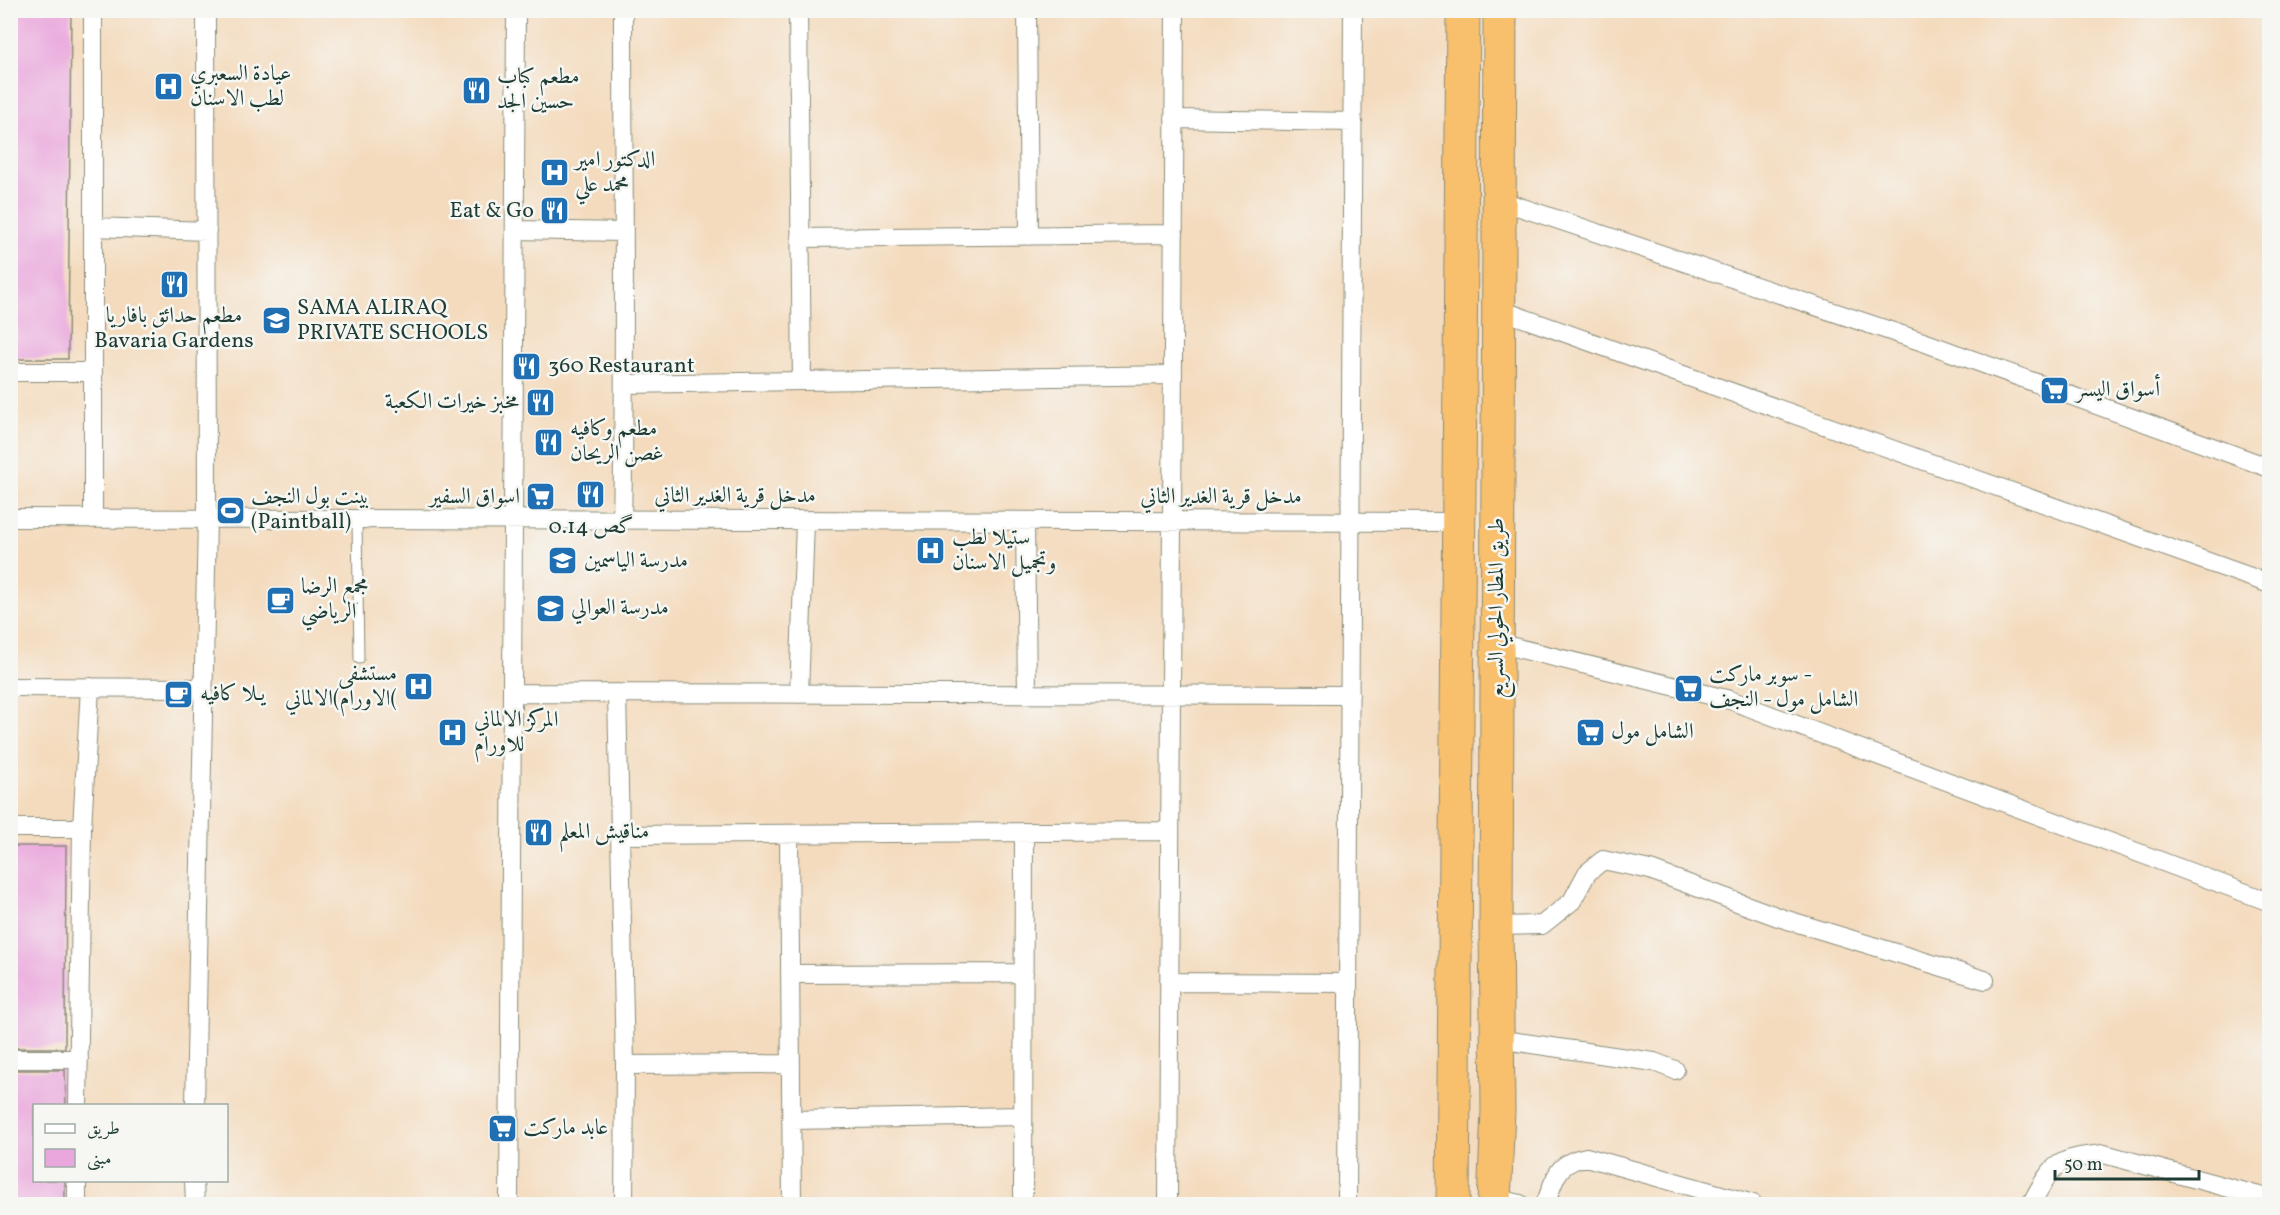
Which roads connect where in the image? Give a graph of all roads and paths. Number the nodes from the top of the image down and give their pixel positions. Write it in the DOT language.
graph roads {
  1 [pos="93,10"];
  2 [pos="206,10"];
  3 [pos="516,10"];
  4 [pos="624,10"];
  5 [pos="798,10"];
  6 [pos="1027,10"];
  7 [pos="1175,10"];
  8 [pos="1353,10"];
  9 [pos="1463,10"];
  10 [pos="1500,10"];
  11 [pos="1174,119"];
  12 [pos="1353,122"];
  13 [pos="1499,200"];
  14 [pos="93,227"];
  15 [pos="515,230"];
  16 [pos="207,231"];
  17 [pos="622,232"];
  18 [pos="1174,234"];
  19 [pos="1029,236"];
  20 [pos="800,238"];
  21 [pos="1498,309"];
  22 [pos="10,372"];
  23 [pos="93,372"];
  24 [pos="1173,375"];
  25 [pos="801,381"];
  26 [pos="625,384"];
  27 [pos="2270,468"];
  28 [pos="10,518"];
  29 [pos="93,519"];
  30 [pos="207,519"];
  31 [pos="357,519"];
  32 [pos="513,520"];
  33 [pos="622,520"];
  34 [pos="805,520"];
  35 [pos="1025,521"];
  36 [pos="1172,521"];
  37 [pos="1351,522"];
  38 [pos="1460,522"];
  39 [pos="2270,584"];
  40 [pos="1497,643"];
  41 [pos="359,659"];
  42 [pos="10,687"];
  43 [pos="90,687"];
  44 [pos="203,688"];
  45 [pos="512,693"];
  46 [pos="617,693"];
  47 [pos="799,694"];
  48 [pos="1027,694"];
  49 [pos="1171,695"];
  50 [pos="1350,695"];
  51 [pos="10,828"];
  52 [pos="82,828"];
  53 [pos="1170,831"];
  54 [pos="1024,832"];
  55 [pos="789,834"];
  56 [pos="620,835"];
  57 [pos="2270,902"];
  58 [pos="1496,926"];
  59 [pos="1024,973"];
  60 [pos="790,974"];
  61 [pos="1985,980"];
  62 [pos="1169,982"];
  63 [pos="1348,983"];
  64 [pos="1453,1015"];
  65 [pos="1497,1028"];
  66 [pos="10,1059"];
  67 [pos="79,1059"];
  68 [pos="791,1064"];
  69 [pos="625,1065"];
  70 [pos="1675,1070"];
  71 [pos="78,1104"];
  72 [pos="195,1104"];
  73 [pos="1453,1108"];
  74 [pos="1498,1110"];
  75 [pos="1023,1116"];
  76 [pos="791,1120"];
  77 [pos="77,1182"];
  78 [pos="194,1182"];
  79 [pos="2270,1199"];
  80 [pos="1503,1202"];
  81 [pos="77,1204"];
  82 [pos="195,1204"];
  83 [pos="509,1204"];
  84 [pos="624,1204"];
  85 [pos="792,1204"];
  86 [pos="1023,1204"];
  87 [pos="1168,1204"];
  88 [pos="1347,1204"];
  89 [pos="1453,1204"];
  90 [pos="1545,1204"];
  91 [pos="1753,1204"];
  92 [pos="2031,1204"];
  1 -- 14 [label="street"];
  2 -- 16 [label="street"];
  3 -- 15 [label="street"];
  4 -- 17 [label="street"];
  5 -- 20 [label="street"];
  6 -- 19 [label="street"];
  7 -- 11 [label="street"];
  8 -- 12 [label="street"];
  9 -- 38 [label="highway, طريق المطار الحولي السريع"];
  10 -- 13 [label="highway, طريق المطار الحولي السريع"];
  11 -- 12 [label="street"];
  11 -- 18 [label="street"];
  12 -- 37 [label="street"];
  13 -- 21 [label="highway, طريق المطار الحولي السريع"];
  13 -- 27 [label="street"];
  14 -- 16 [label="street"];
  14 -- 23 [label="street"];
  15 -- 17 [label="street"];
  15 -- 32 [label="street"];
  16 -- 30 [label="street"];
  17 -- 26 [label="street"];
  18 -- 19 [label="street"];
  18 -- 24 [label="street"];
  19 -- 20 [label="street"];
  20 -- 25 [label="street"];
  21 -- 39 [label="street"];
  21 -- 40 [label="highway, طريق المطار الحولي السريع"];
  22 -- 23 [label="street"];
  23 -- 29 [label="street"];
  24 -- 25 [label="street"];
  24 -- 36 [label="street"];
  25 -- 26 [label="street"];
  26 -- 33 [label="street"];
  28 -- 29 [label="street, مدخل قرية الغدير الثاني"];
  29 -- 30 [label="street, مدخل قرية الغدير الثاني"];
  30 -- 31 [label="street, مدخل قرية الغدير الثاني"];
  30 -- 44 [label="street"];
  31 -- 32 [label="street, مدخل قرية الغدير الثاني"];
  31 -- 41 [label="lane"];
  32 -- 33 [label="street, مدخل قرية الغدير الثاني"];
  32 -- 45 [label="street"];
  33 -- 34 [label="street, مدخل قرية الغدير الثاني"];
  34 -- 35 [label="street, مدخل قرية الغدير الثاني"];
  34 -- 47 [label="street"];
  35 -- 36 [label="street, مدخل قرية الغدير الثاني"];
  35 -- 48 [label="street"];
  36 -- 37 [label="street, مدخل قرية الغدير الثاني"];
  36 -- 49 [label="street"];
  37 -- 38 [label="street, مدخل قرية الغدير الثاني"];
  37 -- 50 [label="street"];
  38 -- 64 [label="highway, طريق المطار الحولي السريع"];
  40 -- 57 [label="street"];
  40 -- 58 [label="highway, طريق المطار الحولي السريع"];
  42 -- 43 [label="street"];
  43 -- 44 [label="street"];
  43 -- 52 [label="street"];
  44 -- 72 [label="street"];
  45 -- 46 [label="street"];
  45 -- 83 [label="street"];
  46 -- 47 [label="street"];
  46 -- 56 [label="street"];
  47 -- 48 [label="street"];
  48 -- 49 [label="street"];
  49 -- 50 [label="street"];
  49 -- 53 [label="street"];
  50 -- 63 [label="street"];
  51 -- 52 [label="street"];
  52 -- 67 [label="street"];
  53 -- 54 [label="street"];
  53 -- 62 [label="street"];
  54 -- 55 [label="street"];
  54 -- 59 [label="street"];
  55 -- 56 [label="street"];
  55 -- 60 [label="street"];
  56 -- 69 [label="street"];
  58 -- 61 [label="street"];
  58 -- 65 [label="highway, طريق المطار الحولي السريع"];
  59 -- 60 [label="street"];
  59 -- 75 [label="street"];
  60 -- 68 [label="street"];
  62 -- 63 [label="street"];
  62 -- 87 [label="street"];
  63 -- 88 [label="street"];
  64 -- 65 [label="highway"];
  64 -- 73 [label="highway, طريق المطار الحولي السريع"];
  65 -- 70 [label="street"];
  65 -- 74 [label="highway, طريق المطار الحولي السريع"];
  66 -- 67 [label="street"];
  67 -- 71 [label="street"];
  68 -- 69 [label="street"];
  68 -- 76 [label="street"];
  69 -- 84 [label="street"];
  73 -- 74 [label="highway"];
  73 -- 89 [label="highway, طريق المطار الحولي السريع"];
  74 -- 80 [label="highway, طريق المطار الحولي السريع"];
  75 -- 76 [label="street"];
  75 -- 86 [label="street"];
  76 -- 85 [label="street"];
  77 -- 81 [label="street"];
  78 -- 82 [label="street"];
  79 -- 92 [label="street"];
  90 -- 91 [label="street"];
}
